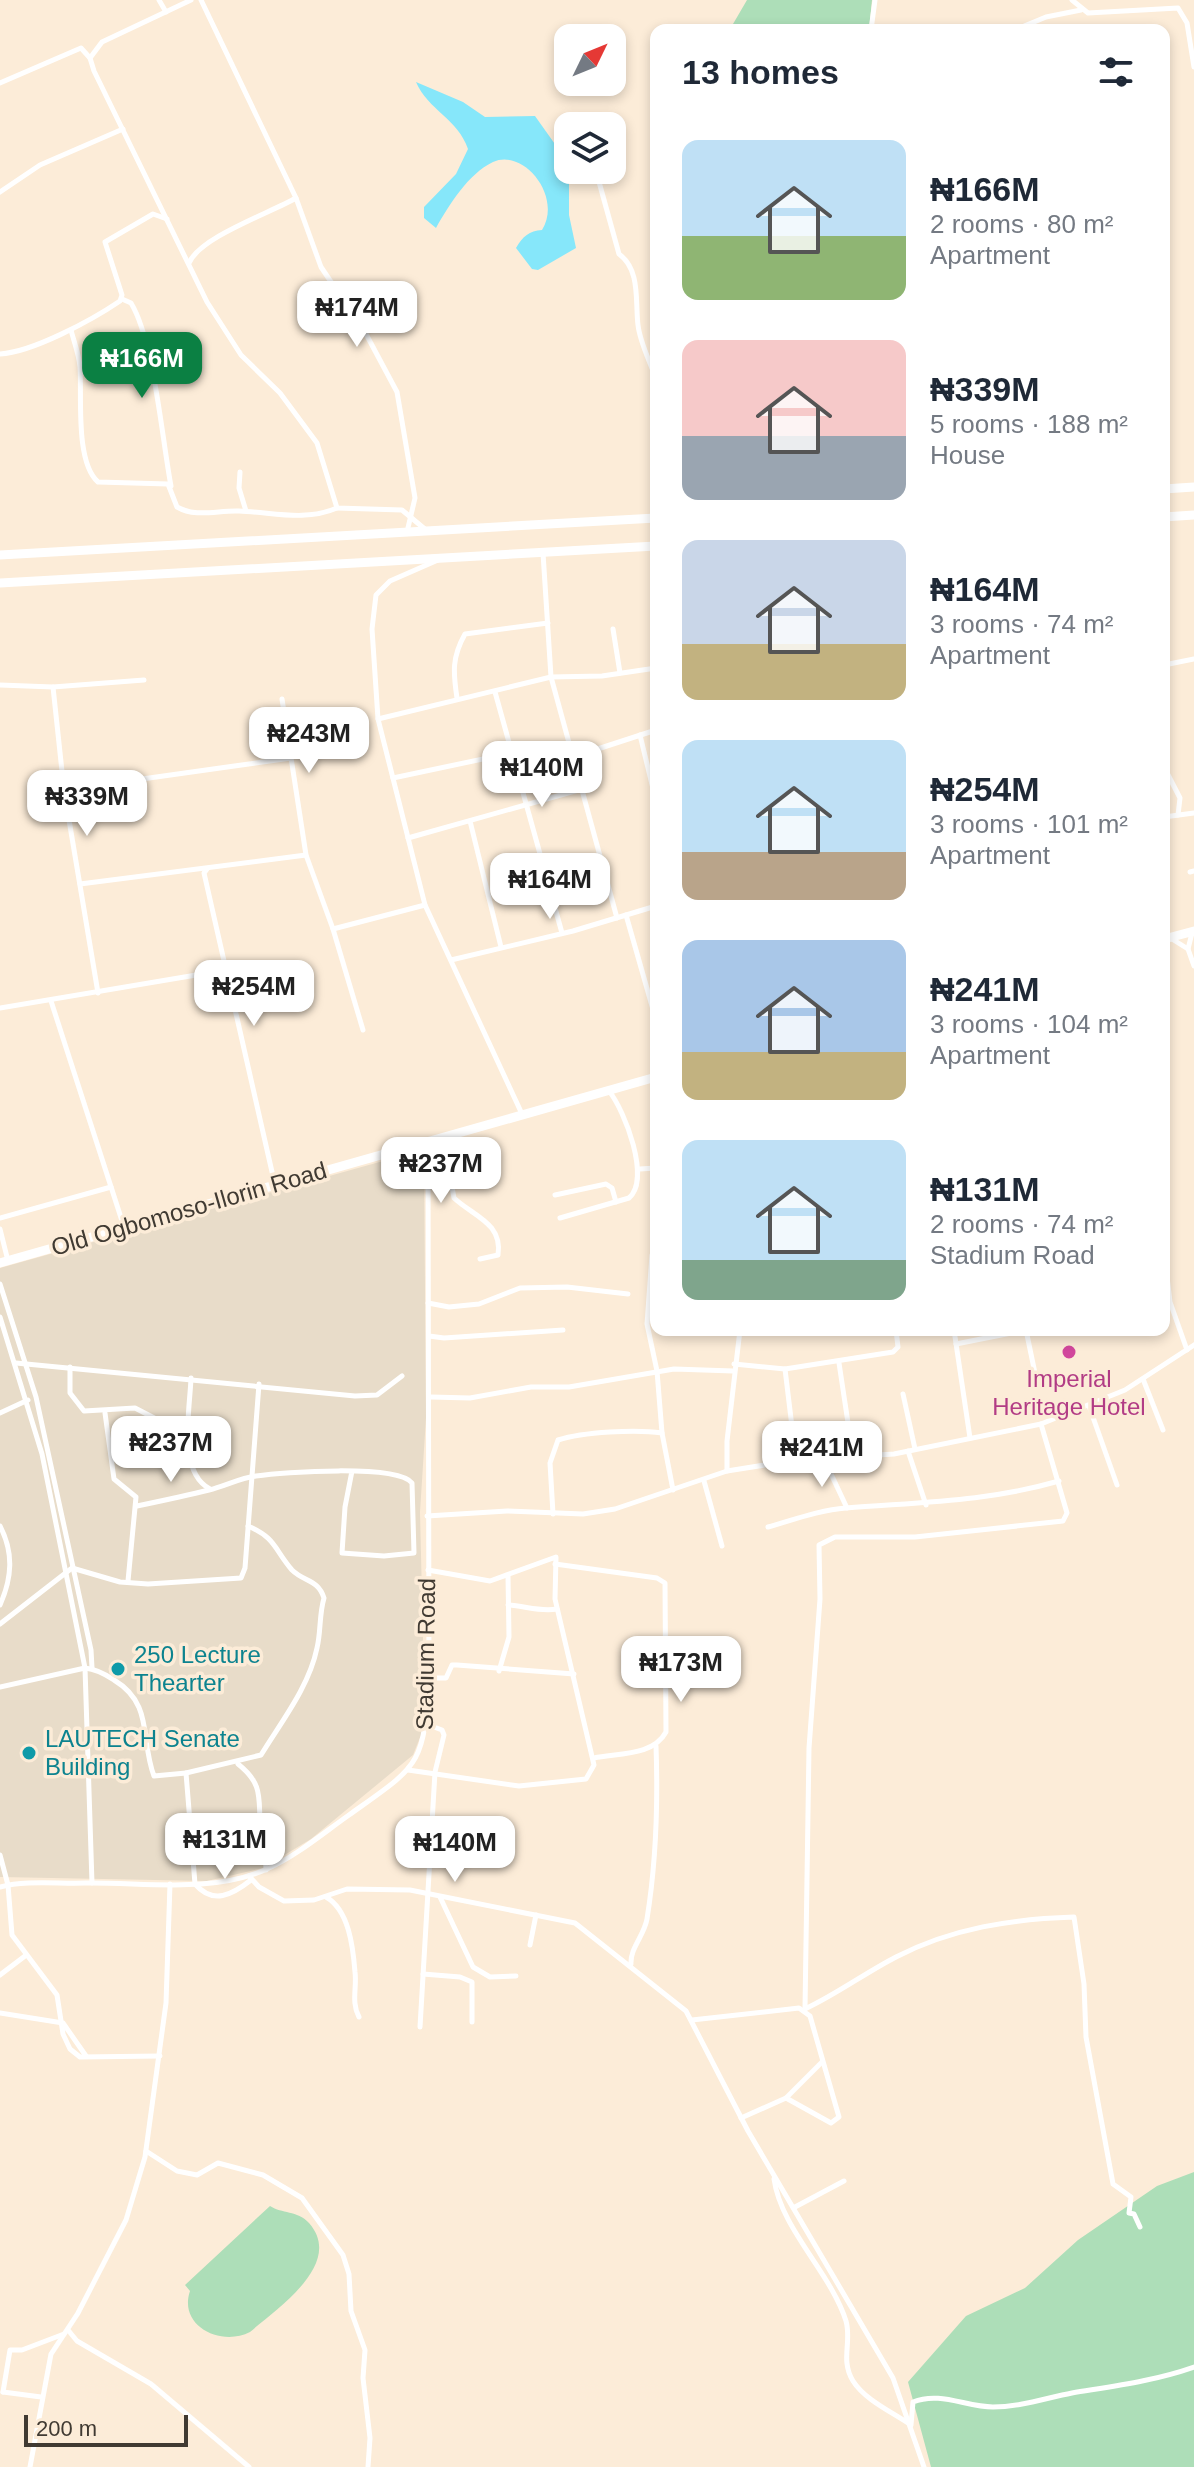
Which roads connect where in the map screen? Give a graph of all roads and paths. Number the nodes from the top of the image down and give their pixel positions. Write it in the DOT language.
graph roads {
  1 [pos="159,0"];
  2 [pos="191,0"];
  3 [pos="201,0"];
  4 [pos="875,0"];
  5 [pos="1072,0"];
  6 [pos="1081,10"];
  7 [pos="166,12"];
  8 [pos="872,24"];
  9 [pos="1029,24"];
  10 [pos="90,58"];
  11 [pos="1194,67"];
  12 [pos="0,83"];
  13 [pos="123,129"];
  14 [pos="600,184"];
  15 [pos="0,192"];
  16 [pos="296,198"];
  17 [pos="168,219"];
  18 [pos="189,263"];
  19 [pos="122,299"];
  20 [pos="71,330"];
  21 [pos="0,354"];
  22 [pos="650,361"];
  23 [pos="240,472"];
  24 [pos="171,486"];
  25 [pos="1194,487"];
  26 [pos="1170,489"];
  27 [pos="337,508"];
  28 [pos="246,511"];
  29 [pos="411,515"];
  30 [pos="1194,515"];
  31 [pos="1170,517"];
  32 [pos="650,518"];
  33 [pos="427,531"];
  34 [pos="407,533"];
  35 [pos="650,546"];
  36 [pos="543,552"];
  37 [pos="0,555"];
  38 [pos="443,557"];
  39 [pos="0,583"];
  40 [pos="548,623"];
  41 [pos="613,629"];
  42 [pos="1194,659"];
  43 [pos="1170,664"];
  44 [pos="650,669"];
  45 [pos="620,673"];
  46 [pos="551,677"];
  47 [pos="144,680"];
  48 [pos="0,685"];
  49 [pos="53,687"];
  50 [pos="495,692"];
  51 [pos="457,698"];
  52 [pos="282,699"];
  53 [pos="378,719"];
  54 [pos="650,732"];
  55 [pos="640,735"];
  56 [pos="511,753"];
  57 [pos="573,757"];
  58 [pos="291,758"];
  59 [pos="650,776"];
  60 [pos="393,778"];
  61 [pos="1170,779"];
  62 [pos="582,789"];
  63 [pos="64,790"];
  64 [pos="525,804"];
  65 [pos="1194,813"];
  66 [pos="1178,815"];
  67 [pos="1170,816"];
  68 [pos="470,821"];
  69 [pos="408,838"];
  70 [pos="306,855"];
  71 [pos="204,870"];
  72 [pos="80,884"];
  73 [pos="425,905"];
  74 [pos="650,908"];
  75 [pos="626,915"];
  76 [pos="617,918"];
  77 [pos="333,929"];
  78 [pos="1193,931"];
  79 [pos="562,933"];
  80 [pos="1170,937"];
  81 [pos="1170,940"];
  82 [pos="501,947"];
  83 [pos="1188,949"];
  84 [pos="451,960"];
  85 [pos="1194,966"];
  86 [pos="226,970"];
  87 [pos="98,993"];
  88 [pos="650,999"];
  89 [pos="51,1001"];
  90 [pos="0,1008"];
  91 [pos="363,1030"];
  92 [pos="650,1079"];
  93 [pos="608,1090"];
  94 [pos="522,1114"];
  95 [pos="443,1137"];
  96 [pos="428,1140"];
  97 [pos="650,1168"];
  98 [pos="640,1169"];
  99 [pos="275,1185"];
  100 [pos="111,1187"];
  101 [pos="555,1195"];
  102 [pos="616,1202"];
  103 [pos="0,1218"];
  104 [pos="560,1218"];
  105 [pos="124,1228"];
  106 [pos="0,1229"];
  107 [pos="480,1259"];
  108 [pos="4,1262"];
  109 [pos="650,1283"];
  110 [pos="0,1284"];
  111 [pos="628,1294"];
  112 [pos="428,1303"];
  113 [pos="1170,1310"];
  114 [pos="0,1317"];
  115 [pos="563,1330"];
  116 [pos="429,1336"];
  117 [pos="739,1336"];
  118 [pos="897,1336"];
  119 [pos="955,1336"];
  120 [pos="996,1336"];
  121 [pos="1027,1336"];
  122 [pos="956,1344"];
  123 [pos="1194,1345"];
  124 [pos="1187,1350"];
  125 [pos="16,1363"];
  126 [pos="25,1363"];
  127 [pos="839,1363"];
  128 [pos="70,1367"];
  129 [pos="734,1368"];
  130 [pos="785,1369"];
  131 [pos="657,1371"];
  132 [pos="402,1376"];
  133 [pos="191,1378"];
  134 [pos="1036,1378"];
  135 [pos="1143,1379"];
  136 [pos="259,1384"];
  137 [pos="903,1394"];
  138 [pos="36,1397"];
  139 [pos="431,1397"];
  140 [pos="28,1400"];
  141 [pos="1089,1406"];
  142 [pos="0,1413"];
  143 [pos="105,1413"];
  144 [pos="1041,1424"];
  145 [pos="1163,1430"];
  146 [pos="662,1433"];
  147 [pos="189,1436"];
  148 [pos="970,1438"];
  149 [pos="912,1450"];
  150 [pos="853,1456"];
  151 [pos="824,1459"];
  152 [pos="796,1460"];
  153 [pos="352,1471"];
  154 [pos="727,1471"];
  155 [pos="254,1476"];
  156 [pos="704,1481"];
  157 [pos="1059,1481"];
  158 [pos="1117,1485"];
  159 [pos="211,1489"];
  160 [pos="673,1490"];
  161 [pos="926,1505"];
  162 [pos="137,1506"];
  163 [pos="847,1508"];
  164 [pos="553,1514"];
  165 [pos="427,1516"];
  166 [pos="0,1526"];
  167 [pos="248,1526"];
  168 [pos="768,1527"];
  169 [pos="722,1546"];
  170 [pos="555,1564"];
  171 [pos="69,1569"];
  172 [pos="428,1570"];
  173 [pos="508,1576"];
  174 [pos="128,1581"];
  175 [pos="0,1605"];
  176 [pos="508,1605"];
  177 [pos="557,1609"];
  178 [pos="0,1624"];
  179 [pos="89,1668"];
  180 [pos="499,1671"];
  181 [pos="574,1674"];
  182 [pos="429,1678"];
  183 [pos="0,1687"];
  184 [pos="426,1724"];
  185 [pos="656,1746"];
  186 [pos="594,1758"];
  187 [pos="237,1763"];
  188 [pos="407,1770"];
  189 [pos="435,1772"];
  190 [pos="186,1773"];
  191 [pos="0,1855"];
  192 [pos="266,1870"];
  193 [pos="250,1878"];
  194 [pos="92,1883"];
  195 [pos="170,1884"];
  196 [pos="195,1884"];
  197 [pos="8,1885"];
  198 [pos="0,1887"];
  199 [pos="428,1893"];
  200 [pos="439,1896"];
  201 [pos="325,1897"];
  202 [pos="536,1915"];
  203 [pos="530,1945"];
  204 [pos="25,1956"];
  205 [pos="631,1965"];
  206 [pos="479,1973"];
  207 [pos="423,1974"];
  208 [pos="0,1975"];
  209 [pos="516,1976"];
  210 [pos="472,1982"];
  211 [pos="805,2009"];
  212 [pos="0,2013"];
  213 [pos="359,2017"];
  214 [pos="692,2020"];
  215 [pos="472,2022"];
  216 [pos="63,2023"];
  217 [pos="420,2027"];
  218 [pos="160,2056"];
  219 [pos="822,2062"];
  220 [pos="786,2098"];
  221 [pos="741,2118"];
  222 [pos="146,2151"];
  223 [pos="773,2174"];
  224 [pos="844,2181"];
  225 [pos="795,2207"];
  226 [pos="1140,2227"];
  227 [pos="66,2332"];
  228 [pos="1194,2367"];
  229 [pos="2,2392"];
  230 [pos="41,2397"];
  231 [pos="911,2425"];
  232 [pos="246,2466"];
  233 [pos="30,2467"];
  234 [pos="368,2467"];
  235 [pos="924,2467"];
  1 -- 7 [label="street"];
  2 -- 7 [label="street"];
  3 -- 16 [label="street"];
  4 -- 8 [label="street"];
  5 -- 6 [label="street"];
  6 -- 9 [label="street"];
  6 -- 11 [label="street"];
  7 -- 10 [label="street"];
  10 -- 12 [label="street"];
  10 -- 13 [label="street"];
  13 -- 15 [label="street"];
  13 -- 17 [label="street"];
  14 -- 22 [label="street"];
  16 -- 18 [label="street"];
  16 -- 29 [label="street"];
  17 -- 18 [label="street"];
  17 -- 19 [label="street"];
  18 -- 27 [label="street"];
  19 -- 20 [label="street"];
  19 -- 24 [label="street"];
  20 -- 21 [label="street"];
  20 -- 24 [label="street"];
  23 -- 28 [label="street"];
  24 -- 28 [label="street"];
  25 -- 26 [label="highway"];
  27 -- 28 [label="street"];
  27 -- 29 [label="street"];
  29 -- 33 [label="street"];
  29 -- 34 [label="street"];
  30 -- 31 [label="highway"];
  32 -- 33 [label="highway"];
  33 -- 34 [label="highway"];
  34 -- 37 [label="highway"];
  35 -- 36 [label="highway"];
  36 -- 38 [label="highway"];
  36 -- 40 [label="street"];
  38 -- 39 [label="highway"];
  38 -- 53 [label="street"];
  40 -- 46 [label="street"];
  40 -- 51 [label="street"];
  41 -- 45 [label="street"];
  42 -- 43 [label="street"];
  44 -- 45 [label="street"];
  45 -- 46 [label="street"];
  46 -- 50 [label="street"];
  46 -- 57 [label="street"];
  47 -- 49 [label="street"];
  48 -- 49 [label="street"];
  49 -- 63 [label="street"];
  50 -- 51 [label="street"];
  50 -- 56 [label="street"];
  51 -- 53 [label="street"];
  52 -- 58 [label="street"];
  53 -- 60 [label="street"];
  54 -- 55 [label="street"];
  55 -- 57 [label="street"];
  55 -- 59 [label="street"];
  56 -- 60 [label="street"];
  56 -- 64 [label="street"];
  57 -- 62 [label="street"];
  58 -- 63 [label="street"];
  58 -- 70 [label="street"];
  60 -- 69 [label="street"];
  61 -- 66 [label="street"];
  62 -- 64 [label="street"];
  62 -- 76 [label="street"];
  63 -- 72 [label="street"];
  64 -- 68 [label="street"];
  64 -- 79 [label="street"];
  65 -- 66 [label="street"];
  66 -- 67 [label="street"];
  68 -- 69 [label="street"];
  68 -- 82 [label="street"];
  69 -- 73 [label="street"];
  70 -- 71 [label="street"];
  70 -- 77 [label="street"];
  71 -- 72 [label="street"];
  71 -- 86 [label="street"];
  72 -- 87 [label="street"];
  73 -- 77 [label="street"];
  73 -- 84 [label="street"];
  74 -- 75 [label="street"];
  75 -- 76 [label="street"];
  75 -- 88 [label="street"];
  76 -- 79 [label="street"];
  77 -- 91 [label="street"];
  78 -- 80 [label="highway"];
  78 -- 83 [label="street"];
  79 -- 82 [label="street"];
  81 -- 83 [label="street"];
  82 -- 84 [label="street"];
  83 -- 85 [label="street"];
  84 -- 94 [label="street"];
  86 -- 87 [label="street"];
  86 -- 99 [label="street"];
  87 -- 89 [label="street"];
  89 -- 90 [label="street"];
  89 -- 100 [label="street"];
  92 -- 93 [label="highway, Old Ogbomoso-Ilorin Road"];
  93 -- 94 [label="highway, Old Ogbomoso-Ilorin Road"];
  93 -- 98 [label="street"];
  94 -- 95 [label="highway, Old Ogbomoso-Ilorin Road"];
  95 -- 96 [label="highway, Old Ogbomoso-Ilorin Road"];
  95 -- 107 [label="street"];
  96 -- 99 [label="highway, Old Ogbomoso-Ilorin Road"];
  96 -- 112 [label="street, Stadium Road"];
  97 -- 98 [label="street"];
  98 -- 102 [label="street"];
  99 -- 105 [label="highway, Old Ogbomoso-Ilorin Road"];
  100 -- 103 [label="street"];
  100 -- 105 [label="street"];
  101 -- 102 [label="street"];
  102 -- 104 [label="street"];
  105 -- 108 [label="highway, Old Ogbomoso-Ilorin Road"];
  106 -- 108 [label="street"];
  109 -- 131 [label="street"];
  110 -- 126 [label="street"];
  111 -- 112 [label="street"];
  112 -- 116 [label="street, Stadium Road"];
  113 -- 124 [label="street"];
  114 -- 125 [label="street"];
  115 -- 116 [label="street"];
  116 -- 139 [label="street, Stadium Road"];
  117 -- 129 [label="street"];
  118 -- 127 [label="street"];
  119 -- 122 [label="street"];
  120 -- 122 [label="street"];
  121 -- 134 [label="street"];
  122 -- 148 [label="street"];
  123 -- 124 [label="street"];
  124 -- 135 [label="street"];
  125 -- 126 [label="street"];
  125 -- 140 [label="street"];
  126 -- 128 [label="street"];
  126 -- 138 [label="street"];
  127 -- 130 [label="street"];
  127 -- 150 [label="street"];
  128 -- 133 [label="street"];
  128 -- 143 [label="street"];
  129 -- 130 [label="street"];
  129 -- 131 [label="street"];
  129 -- 154 [label="street"];
  130 -- 152 [label="street"];
  131 -- 139 [label="street"];
  131 -- 146 [label="street"];
  132 -- 136 [label="street"];
  133 -- 136 [label="street"];
  133 -- 147 [label="street"];
  135 -- 141 [label="street"];
  135 -- 145 [label="street"];
  136 -- 155 [label="street"];
  137 -- 149 [label="street"];
  138 -- 140 [label="street"];
  138 -- 171 [label="street"];
  139 -- 165 [label="street, Stadium Road"];
  140 -- 142 [label="street"];
  140 -- 171 [label="street"];
  141 -- 144 [label="street"];
  141 -- 158 [label="street"];
  143 -- 147 [label="street"];
  143 -- 162 [label="street"];
  144 -- 148 [label="street"];
  144 -- 157 [label="street"];
  146 -- 160 [label="street"];
  146 -- 164 [label="street"];
  147 -- 159 [label="street"];
  148 -- 149 [label="street"];
  149 -- 150 [label="street"];
  149 -- 161 [label="street"];
  150 -- 151 [label="street"];
  151 -- 152 [label="street"];
  151 -- 163 [label="street"];
  152 -- 154 [label="street"];
  153 -- 153 [label="street"];
  153 -- 155 [label="street"];
  154 -- 156 [label="street"];
  155 -- 159 [label="street"];
  155 -- 167 [label="street"];
  156 -- 160 [label="street"];
  156 -- 169 [label="street"];
  157 -- 161 [label="street"];
  157 -- 211 [label="street"];
  159 -- 162 [label="street"];
  160 -- 164 [label="street"];
  161 -- 163 [label="street"];
  162 -- 174 [label="street"];
  163 -- 168 [label="street"];
  164 -- 165 [label="street"];
  165 -- 172 [label="street, Stadium Road"];
  166 -- 175 [label="street"];
  167 -- 174 [label="street"];
  167 -- 187 [label="street"];
  170 -- 173 [label="street"];
  170 -- 177 [label="street"];
  170 -- 185 [label="street"];
  171 -- 174 [label="street"];
  171 -- 178 [label="street"];
  171 -- 179 [label="street"];
  172 -- 173 [label="street"];
  172 -- 182 [label="street, Stadium Road"];
  173 -- 176 [label="street"];
  176 -- 177 [label="street"];
  176 -- 180 [label="street"];
  177 -- 181 [label="street"];
  179 -- 183 [label="street"];
  179 -- 190 [label="street"];
  179 -- 194 [label="street"];
  180 -- 181 [label="street"];
  180 -- 182 [label="street"];
  181 -- 186 [label="street"];
  182 -- 184 [label="street, Stadium Road"];
  184 -- 188 [label="street, Stadium Road"];
  184 -- 189 [label="street"];
  185 -- 186 [label="street"];
  185 -- 205 [label="street"];
  186 -- 189 [label="street"];
  187 -- 190 [label="street"];
  187 -- 192 [label="street"];
  188 -- 189 [label="street"];
  188 -- 192 [label="street, Stadium Road"];
  189 -- 199 [label="street"];
  190 -- 196 [label="street"];
  191 -- 197 [label="street"];
  192 -- 193 [label="street, Stadium Road"];
  193 -- 196 [label="street, Stadium Road"];
  193 -- 196 [label="street"];
  193 -- 201 [label="street"];
  194 -- 195 [label="street, Stadium Road"];
  194 -- 197 [label="street, Stadium Road"];
  195 -- 196 [label="street, Stadium Road"];
  195 -- 218 [label="street"];
  197 -- 198 [label="street, Stadium Road"];
  197 -- 204 [label="street"];
  199 -- 200 [label="street"];
  199 -- 201 [label="street"];
  199 -- 207 [label="street"];
  200 -- 202 [label="street"];
  200 -- 206 [label="street"];
  201 -- 213 [label="street"];
  202 -- 203 [label="street"];
  202 -- 205 [label="street"];
  204 -- 208 [label="street"];
  204 -- 216 [label="street"];
  205 -- 214 [label="street"];
  206 -- 209 [label="street"];
  206 -- 210 [label="street"];
  207 -- 210 [label="street"];
  207 -- 217 [label="street"];
  210 -- 215 [label="street"];
  211 -- 214 [label="street"];
  211 -- 219 [label="street"];
  211 -- 226 [label="street"];
  212 -- 216 [label="street"];
  214 -- 221 [label="street"];
  216 -- 218 [label="street"];
  218 -- 222 [label="street"];
  219 -- 220 [label="street"];
  219 -- 220 [label="street"];
  220 -- 221 [label="street"];
  221 -- 223 [label="street"];
  222 -- 227 [label="street"];
  222 -- 234 [label="street"];
  223 -- 225 [label="street"];
  223 -- 231 [label="street"];
  224 -- 225 [label="street"];
  225 -- 231 [label="street"];
  227 -- 229 [label="street"];
  227 -- 230 [label="street"];
  227 -- 232 [label="street"];
  228 -- 231 [label="street"];
  229 -- 230 [label="street"];
  230 -- 233 [label="street"];
  231 -- 235 [label="street"];
}
